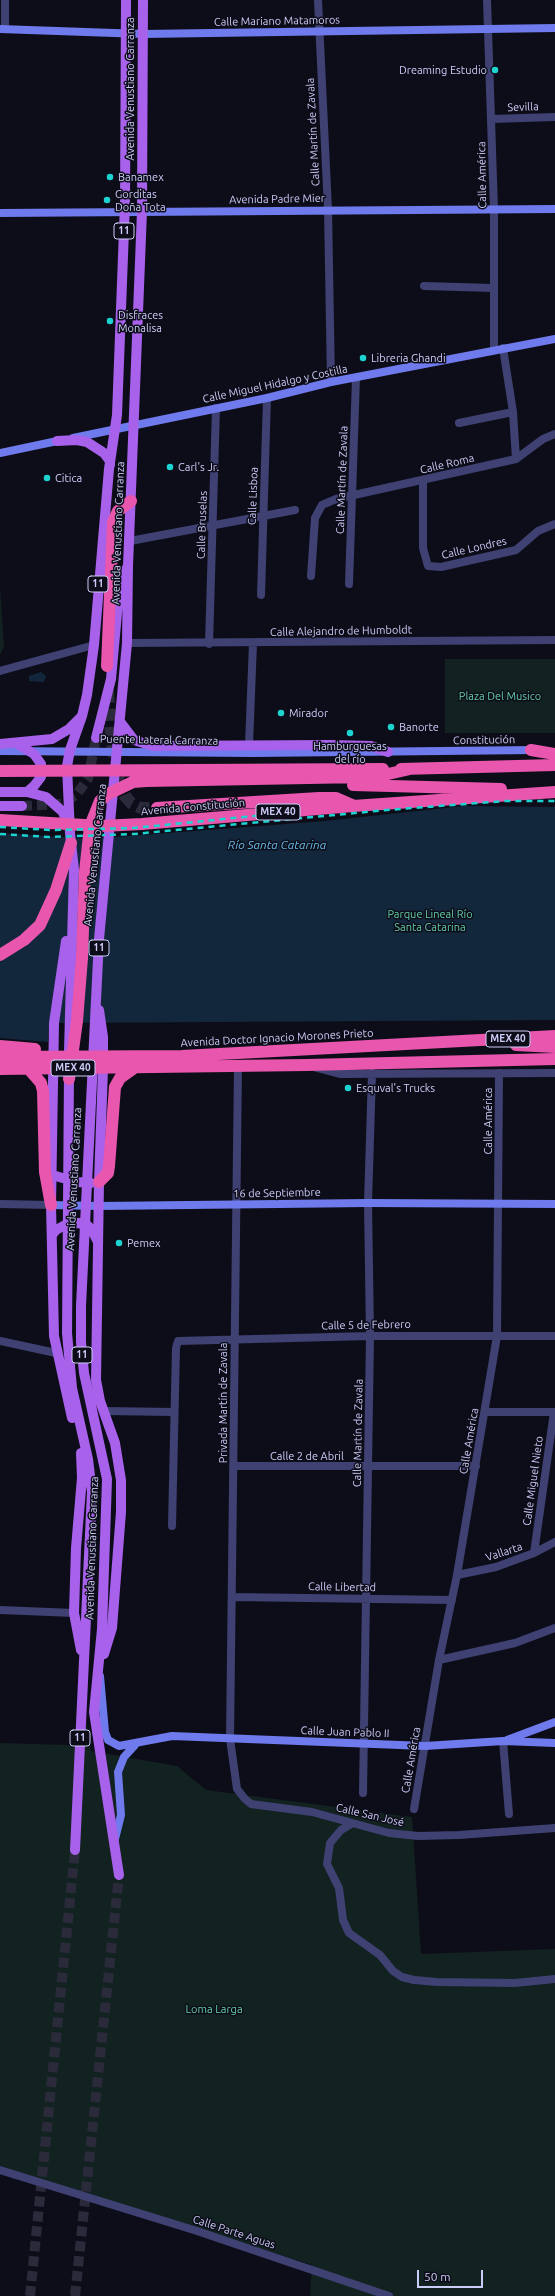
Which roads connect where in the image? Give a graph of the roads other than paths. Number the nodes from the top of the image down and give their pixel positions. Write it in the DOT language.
graph roads {
  1 [pos="5,0"];
  2 [pos="126,0"];
  3 [pos="143,0"];
  4 [pos="318,0"];
  5 [pos="487,0"];
  6 [pos="555,28"];
  7 [pos="2,29"];
  8 [pos="488,30"];
  9 [pos="319,32"];
  10 [pos="125,34"];
  11 [pos="143,34"];
  12 [pos="555,117"];
  13 [pos="491,119"];
  14 [pos="328,209"];
  15 [pos="494,209"];
  16 [pos="555,209"];
  17 [pos="142,211"];
  18 [pos="125,212"];
  19 [pos="0,213"];
  20 [pos="424,286"];
  21 [pos="493,288"];
  22 [pos="555,339"];
  23 [pos="503,348"];
  24 [pos="494,350"];
  25 [pos="356,378"];
  26 [pos="331,382"];
  27 [pos="267,398"];
  28 [pos="216,408"];
  29 [pos="513,412"];
  30 [pos="459,423"];
  31 [pos="133,426"];
  32 [pos="116,429"];
  33 [pos="555,434"];
  34 [pos="57,441"];
  35 [pos="0,452"];
  36 [pos="516,459"];
  37 [pos="109,470"];
  38 [pos="423,481"];
  39 [pos="353,495"];
  40 [pos="131,501"];
  41 [pos="295,510"];
  42 [pos="263,516"];
  43 [pos="555,524"];
  44 [pos="214,526"];
  45 [pos="130,541"];
  46 [pos="128,566"];
  47 [pos="311,576"];
  48 [pos="349,584"];
  49 [pos="261,594"];
  50 [pos="555,640"];
  51 [pos="127,643"];
  52 [pos="253,643"];
  53 [pos="209,644"];
  54 [pos="94,645"];
  55 [pos="107,666"];
  56 [pos="0,671"];
  57 [pos="82,716"];
  58 [pos="120,723"];
  59 [pos="96,738"];
  60 [pos="17,743"];
  61 [pos="0,744"];
  62 [pos="249,745"];
  63 [pos="555,749"];
  64 [pos="531,750"];
  65 [pos="0,751"];
  66 [pos="388,752"];
  67 [pos="317,753"];
  68 [pos="555,754"];
  69 [pos="555,765"];
  70 [pos="410,769"];
  71 [pos="0,771"];
  72 [pos="250,780"];
  73 [pos="555,791"];
  74 [pos="0,792"];
  75 [pos="27,792"];
  76 [pos="0,806"];
  77 [pos="22,806"];
  78 [pos="353,806"];
  79 [pos="157,808"];
  80 [pos="66,812"];
  81 [pos="0,820"];
  82 [pos="71,838"];
  83 [pos="72,920"];
  84 [pos="0,956"];
  85 [pos="96,995"];
  86 [pos="555,1036"];
  87 [pos="461,1042"];
  88 [pos="0,1046"];
  89 [pos="555,1047"];
  90 [pos="262,1052"];
  91 [pos="0,1057"];
  92 [pos="555,1059"];
  93 [pos="238,1066"];
  94 [pos="307,1066"];
  95 [pos="28,1068"];
  96 [pos="134,1068"];
  97 [pos="0,1069"];
  98 [pos="372,1073"];
  99 [pos="499,1073"];
  100 [pos="555,1073"];
  101 [pos="69,1078"];
  102 [pos="52,1173"];
  103 [pos="99,1182"];
  104 [pos="368,1203"];
  105 [pos="0,1204"];
  106 [pos="499,1204"];
  107 [pos="555,1204"];
  108 [pos="51,1205"];
  109 [pos="235,1205"];
  110 [pos="99,1206"];
  111 [pos="52,1235"];
  112 [pos="99,1244"];
  113 [pos="370,1336"];
  114 [pos="497,1336"];
  115 [pos="555,1336"];
  116 [pos="235,1338"];
  117 [pos="0,1341"];
  118 [pos="56,1353"];
  119 [pos="103,1411"];
  120 [pos="174,1412"];
  121 [pos="485,1412"];
  122 [pos="555,1412"];
  123 [pos="234,1466"];
  124 [pos="476,1466"];
  125 [pos="368,1467"];
  126 [pos="82,1478"];
  127 [pos="121,1480"];
  128 [pos="172,1526"];
  129 [pos="555,1542"];
  130 [pos="534,1553"];
  131 [pos="457,1575"];
  132 [pos="233,1597"];
  133 [pos="367,1598"];
  134 [pos="452,1600"];
  135 [pos="0,1610"];
  136 [pos="74,1612"];
  137 [pos="555,1628"];
  138 [pos="439,1660"];
  139 [pos="84,1666"];
  140 [pos="99,1670"];
  141 [pos="555,1722"];
  142 [pos="230,1739"];
  143 [pos="503,1741"];
  144 [pos="363,1743"];
  145 [pos="555,1743"];
  146 [pos="136,1744"];
  147 [pos="425,1746"];
  148 [pos="363,1793"];
  149 [pos="414,1809"];
  150 [pos="508,1814"];
  151 [pos="351,1824"];
  152 [pos="555,1828"];
  153 [pos="115,1839"];
  154 [pos="75,1850"];
  155 [pos="119,1875"];
  156 [pos="555,1979"];
  157 [pos="0,2170"];
  158 [pos="389,2296"];
  1 -- 7 [label="street"];
  2 -- 10 [label="main road, Avenida Venustiano Carranza / 11"];
  3 -- 11 [label="main road, Avenida Venustiano Carranza / 11"];
  4 -- 9 [label="street, Calle Martín de Zavala"];
  5 -- 8 [label="street, Calle América"];
  6 -- 8 [label="street, Calle Mariano Matamoros"];
  7 -- 10 [label="street, Calle Mariano Matamoros"];
  8 -- 9 [label="street, Calle Mariano Matamoros"];
  8 -- 13 [label="street, Calle América"];
  9 -- 11 [label="street, Calle Mariano Matamoros"];
  9 -- 14 [label="street, Calle Martín de Zavala"];
  10 -- 11 [label="street, Calle Mariano Matamoros"];
  10 -- 18 [label="main road, Avenida Venustiano Carranza / 11"];
  11 -- 17 [label="main road, Avenida Venustiano Carranza / 11"];
  12 -- 13 [label="street, Sevilla"];
  13 -- 15 [label="street, Calle América"];
  14 -- 15 [label="street, Avenida Padre Mier"];
  14 -- 17 [label="street, Avenida Padre Mier"];
  14 -- 26 [label="street, Calle Martín de Zavala"];
  15 -- 16 [label="street, Avenida Padre Mier"];
  15 -- 21 [label="street, Calle América"];
  17 -- 18 [label="street, Avenida Padre Mier"];
  17 -- 31 [label="main road, Avenida Venustiano Carranza / 11"];
  18 -- 19 [label="street, Avenida Padre Mier"];
  18 -- 32 [label="main road, Avenida Venustiano Carranza / 11"];
  20 -- 21 [label="street"];
  21 -- 24 [label="street, Calle América"];
  22 -- 23 [label="street, Calle Miguel Hidalgo y Costilla"];
  23 -- 24 [label="street, Calle Miguel Hidalgo y Costilla"];
  23 -- 29 [label="street"];
  24 -- 25 [label="street, Calle Miguel Hidalgo y Costilla"];
  25 -- 26 [label="street, Calle Miguel Hidalgo y Costilla"];
  25 -- 39 [label="street, Calle Martín de Zavala"];
  26 -- 27 [label="street, Calle Miguel Hidalgo y Costilla"];
  27 -- 28 [label="street, Calle Miguel Hidalgo y Costilla"];
  27 -- 42 [label="street, Calle Lisboa"];
  28 -- 31 [label="street, Calle Miguel Hidalgo y Costilla"];
  28 -- 44 [label="street, Calle Bruselas"];
  29 -- 30 [label="street"];
  29 -- 36 [label="street"];
  31 -- 32 [label="street, Calle Miguel Hidalgo y Costilla"];
  31 -- 40 [label="main road, Avenida Venustiano Carranza / 11"];
  32 -- 34 [label="street, Calle Miguel Hidalgo y Costilla"];
  32 -- 37 [label="main road, Avenida Venustiano Carranza / 11"];
  33 -- 36 [label="street, Calle Roma"];
  34 -- 35 [label="street, Calle Miguel Hidalgo y Costilla"];
  34 -- 37 [label="main road"];
  36 -- 38 [label="street, Calle Roma"];
  37 -- 54 [label="main road, Avenida Venustiano Carranza / 11"];
  38 -- 39 [label="street, Calle Roma"];
  38 -- 43 [label="street, Calle Londres"];
  39 -- 47 [label="street, Calle Roma"];
  39 -- 48 [label="street, Calle Martín de Zavala"];
  40 -- 45 [label="main road, Avenida Venustiano Carranza / 11"];
  40 -- 55 [label="highway"];
  41 -- 42 [label="street"];
  42 -- 44 [label="street"];
  42 -- 49 [label="street, Calle Lisboa"];
  44 -- 45 [label="street"];
  44 -- 53 [label="street, Calle Bruselas"];
  45 -- 46 [label="main road, Avenida Venustiano Carranza / 11"];
  46 -- 51 [label="main road, Avenida Venustiano Carranza / 11"];
  46 -- 59 [label="main road"];
  50 -- 52 [label="street, Calle Alejandro de Humboldt"];
  51 -- 53 [label="street, Calle Alejandro de Humboldt"];
  51 -- 58 [label="main road, Avenida Venustiano Carranza / 11"];
  52 -- 53 [label="street, Calle Alejandro de Humboldt"];
  52 -- 62 [label="street"];
  54 -- 56 [label="street"];
  54 -- 57 [label="main road, Avenida Venustiano Carranza / 11"];
  57 -- 60 [label="main road"];
  57 -- 80 [label="main road, Avenida Venustiano Carranza / 11"];
  58 -- 62 [label="main road"];
  58 -- 85 [label="main road, Avenida Venustiano Carranza / 11"];
  60 -- 61 [label="main road"];
  60 -- 75 [label="main road"];
  62 -- 66 [label="main road"];
  63 -- 64 [label="street, Constitución"];
  64 -- 66 [label="street, Constitución"];
  64 -- 68 [label="highway"];
  65 -- 67 [label="street, Puente Lateral Carranza"];
  66 -- 67 [label="street, Constitución"];
  69 -- 70 [label="highway"];
  70 -- 71 [label="highway"];
  70 -- 72 [label="highway"];
  72 -- 73 [label="highway"];
  72 -- 101 [label="highway"];
  73 -- 78 [label="highway, Avenida Constitución / MEX 40"];
  74 -- 75 [label="main road"];
  75 -- 80 [label="main road"];
  76 -- 77 [label="main road"];
  78 -- 79 [label="highway"];
  78 -- 81 [label="highway, Avenida Constitución / MEX 40"];
  80 -- 82 [label="main road, Avenida Venustiano Carranza / 11"];
  82 -- 83 [label="main road, Avenida Venustiano Carranza / 11"];
  82 -- 84 [label="highway"];
  83 -- 101 [label="main road, Avenida Venustiano Carranza / 11"];
  83 -- 102 [label="main road"];
  85 -- 103 [label="main road"];
  85 -- 140 [label="main road, Avenida Venustiano Carranza / 11"];
  86 -- 87 [label="highway, Avenida Doctor Ignacio Morones Prieto / MEX 40"];
  87 -- 89 [label="highway, MEX 40"];
  87 -- 90 [label="highway, Avenida Doctor Ignacio Morones Prieto / MEX 40"];
  88 -- 90 [label="highway"];
  90 -- 91 [label="highway, Avenida Doctor Ignacio Morones Prieto / MEX 40"];
  92 -- 94 [label="highway, MEX 40"];
  93 -- 94 [label="highway, MEX 40"];
  93 -- 96 [label="highway, MEX 40"];
  93 -- 109 [label="street, Privada Martín de Zavala"];
  94 -- 98 [label="street"];
  95 -- 96 [label="highway, MEX 40"];
  95 -- 97 [label="highway, MEX 40"];
  95 -- 108 [label="highway"];
  96 -- 103 [label="highway"];
  98 -- 99 [label="street"];
  98 -- 104 [label="street, Calle Martín de Zavala"];
  99 -- 100 [label="street"];
  99 -- 106 [label="street, Calle América"];
  101 -- 139 [label="main road, Avenida Venustiano Carranza / 11"];
  102 -- 103 [label="main road"];
  102 -- 108 [label="main road"];
  103 -- 110 [label="main road"];
  104 -- 106 [label="street, 16 de Septiembre"];
  104 -- 109 [label="street, 16 de Septiembre"];
  104 -- 113 [label="street, Calle Martín de Zavala"];
  105 -- 108 [label="street, 16 de Septiembre"];
  106 -- 107 [label="street, 16 de Septiembre"];
  106 -- 114 [label="street, Calle América"];
  108 -- 110 [label="street, 16 de Septiembre"];
  108 -- 111 [label="main road"];
  109 -- 110 [label="street, 16 de Septiembre"];
  109 -- 116 [label="street, Privada Martín de Zavala"];
  110 -- 112 [label="main road"];
  111 -- 112 [label="main road"];
  111 -- 118 [label="main road"];
  112 -- 119 [label="main road"];
  113 -- 114 [label="street, Calle 5 de Febrero"];
  113 -- 116 [label="street, Calle 5 de Febrero"];
  113 -- 125 [label="street, Calle Martín de Zavala"];
  114 -- 115 [label="street, Calle 5 de Febrero"];
  114 -- 121 [label="street, Calle América"];
  116 -- 120 [label="street, Calle 5 de Febrero"];
  116 -- 123 [label="street, Privada Martín de Zavala"];
  117 -- 118 [label="street"];
  118 -- 126 [label="main road"];
  119 -- 120 [label="street"];
  119 -- 127 [label="main road"];
  120 -- 128 [label="street"];
  121 -- 122 [label="street"];
  121 -- 124 [label="street, Calle América"];
  122 -- 130 [label="street, Calle Miguel Nieto"];
  123 -- 125 [label="street, Calle 2 de Abril"];
  123 -- 132 [label="street, Privada Martín de Zavala"];
  124 -- 125 [label="street, Calle 2 de Abril"];
  124 -- 131 [label="street, Calle América"];
  125 -- 133 [label="street, Calle Martín de Zavala"];
  126 -- 127 [label="main road"];
  126 -- 136 [label="main road"];
  127 -- 140 [label="main road"];
  129 -- 130 [label="street, Vallarta"];
  130 -- 131 [label="street, Vallarta"];
  131 -- 134 [label="street, Calle América"];
  132 -- 133 [label="street, Calle Libertad"];
  132 -- 142 [label="street, Privada Martín de Zavala"];
  133 -- 134 [label="street, Calle Libertad"];
  133 -- 144 [label="street, Calle Martín de Zavala"];
  134 -- 138 [label="street, Calle América"];
  135 -- 136 [label="street"];
  136 -- 139 [label="main road"];
  137 -- 138 [label="street"];
  138 -- 147 [label="street, Calle América"];
  139 -- 154 [label="main road, Avenida Venustiano Carranza / 11"];
  140 -- 146 [label="street, Calle Juan Pablo II"];
  140 -- 153 [label="main road, Avenida Venustiano Carranza / 11"];
  141 -- 143 [label="street"];
  142 -- 144 [label="street, Calle Juan Pablo II"];
  142 -- 146 [label="street, Calle Juan Pablo II"];
  142 -- 151 [label="street, Calle San José"];
  143 -- 145 [label="street, Calle Juan Pablo II"];
  143 -- 147 [label="street, Calle Juan Pablo II"];
  143 -- 150 [label="street"];
  144 -- 147 [label="street, Calle Juan Pablo II"];
  144 -- 148 [label="street, Calle Martín de Zavala"];
  146 -- 153 [label="street"];
  147 -- 149 [label="street, Calle América"];
  151 -- 152 [label="street, Calle San José"];
  151 -- 156 [label="street"];
  153 -- 155 [label="main road, Avenida Venustiano Carranza / 11"];
  157 -- 158 [label="street, Calle Parte Aguas"];
}
